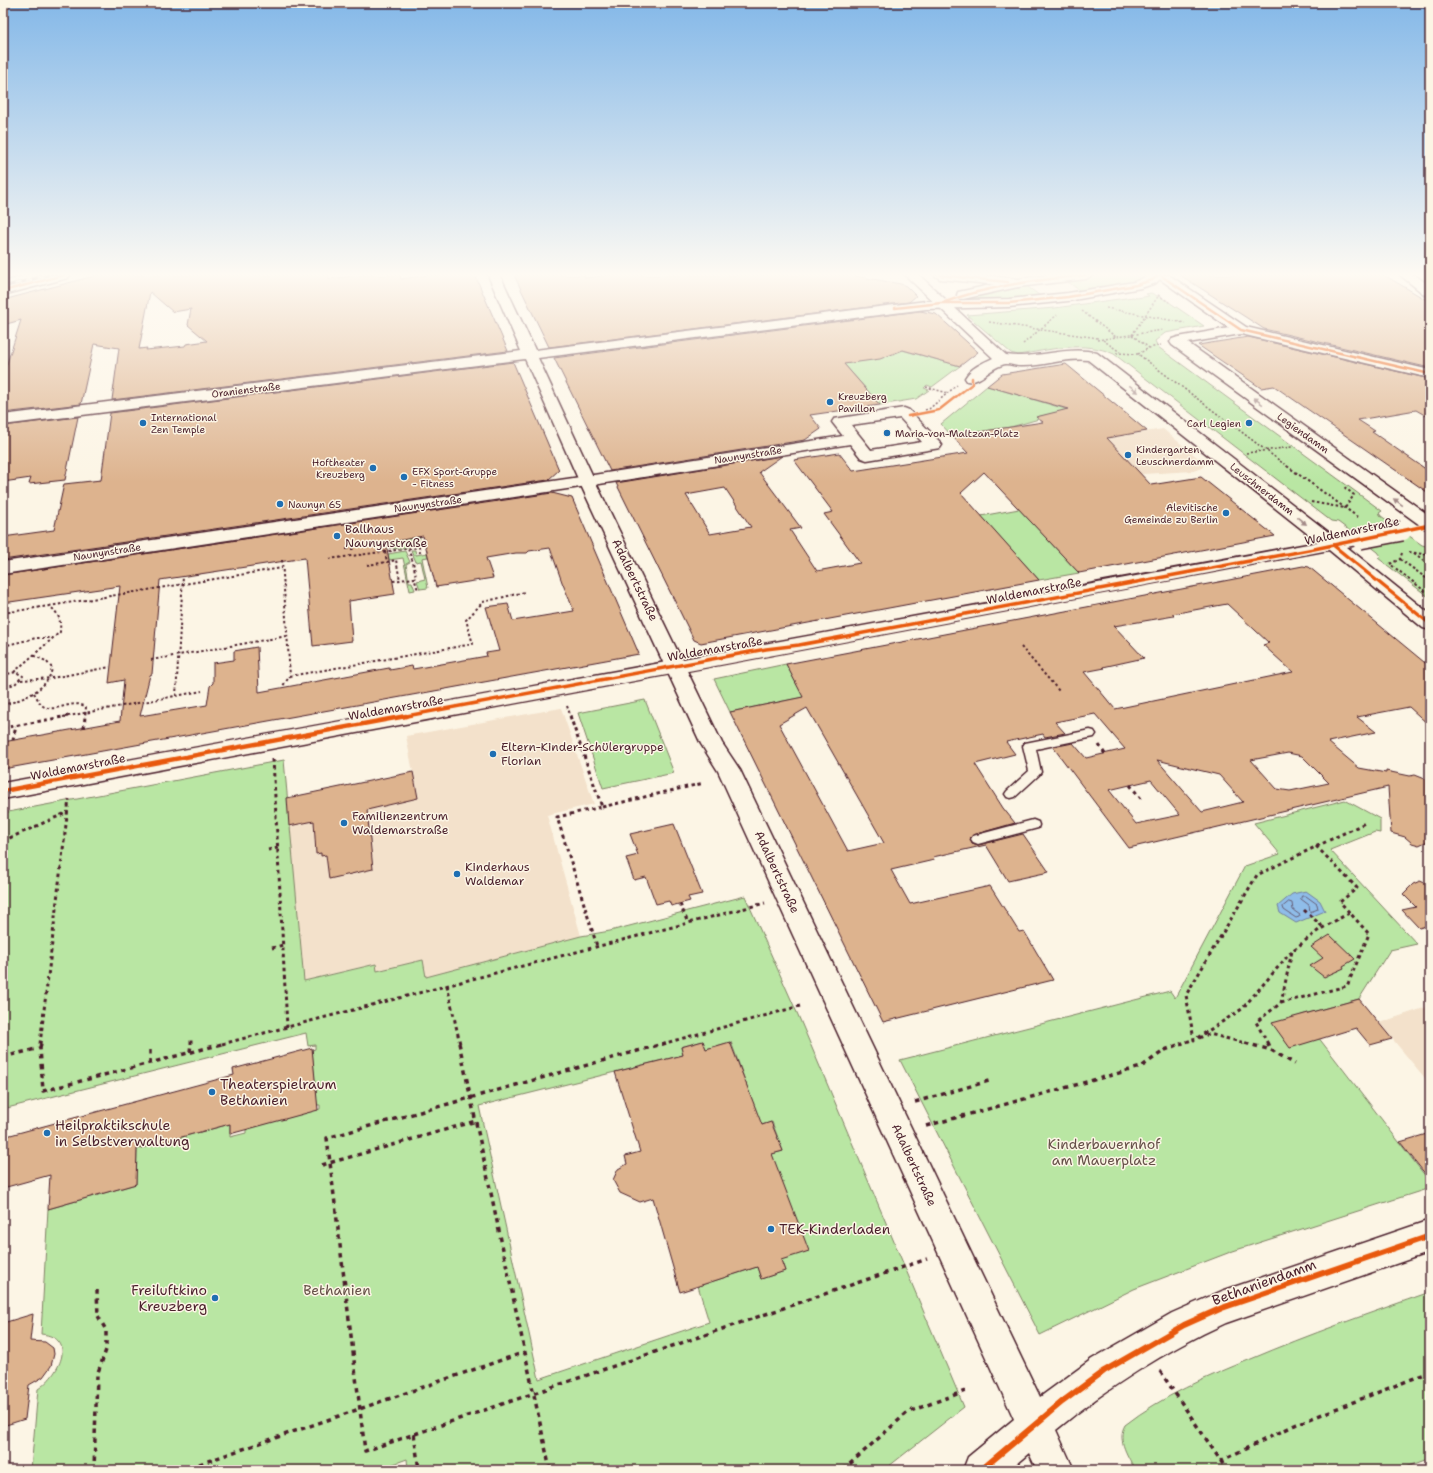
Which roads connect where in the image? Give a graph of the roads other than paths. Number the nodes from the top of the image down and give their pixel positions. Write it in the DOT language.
graph roads {
  1 [pos="526,344"];
  2 [pos="615,344"];
  3 [pos="985,344"];
  4 [pos="1179,344"];
  5 [pos="1300,344"];
  6 [pos="531,354"];
  7 [pos="1002,359"];
  8 [pos="1430,374"];
  9 [pos="972,378"];
  10 [pos="3,420"];
  11 [pos="853,439"];
  12 [pos="588,481"];
  13 [pos="1430,525"];
  14 [pos="1333,545"];
  15 [pos="3,568"];
  16 [pos="1430,624"];
  17 [pos="676,666"];
  18 [pos="1090,734"];
  19 [pos="3,791"];
  20 [pos="1011,794"];
  21 [pos="1033,825"];
  22 [pos="978,839"];
  23 [pos="1430,1236"];
  24 [pos="1035,1425"];
  25 [pos="981,1470"];
  26 [pos="1056,1470"];
  1 -- 6 [label="street, Adalbertstraße"];
  2 -- 6 [label="street, Oranienstraße"];
  3 -- 7 [label="street"];
  13 -- 4 [label="street, Legiendamm, one-way"];
  5 -- 8 [label="street"];
  6 -- 10 [label="street, Oranienstraße"];
  6 -- 12 [label="street, Adalbertstraße"];
  7 -- 9 [label="street"];
  7 -- 14 [label="street, Leuschnerdamm, one-way"];
  11 -- 11 [label="street"];
  11 -- 12 [label="street, Naunynstraße"];
  12 -- 15 [label="street, Naunynstraße"];
  12 -- 17 [label="street, Adalbertstraße"];
  13 -- 14 [label="street, Waldemarstraße, bridge"];
  14 -- 16 [label="street, Leuschnerdamm"];
  14 -- 17 [label="street, Waldemarstraße"];
  17 -- 19 [label="street, Waldemarstraße"];
  17 -- 24 [label="street, Adalbertstraße"];
  18 -- 20 [label="lane"];
  21 -- 22 [label="lane"];
  23 -- 24 [label="street, Bethaniendamm"];
  24 -- 25 [label="street, Bethaniendamm"];
  24 -- 26 [label="street, Adalbertstraße"];
}
